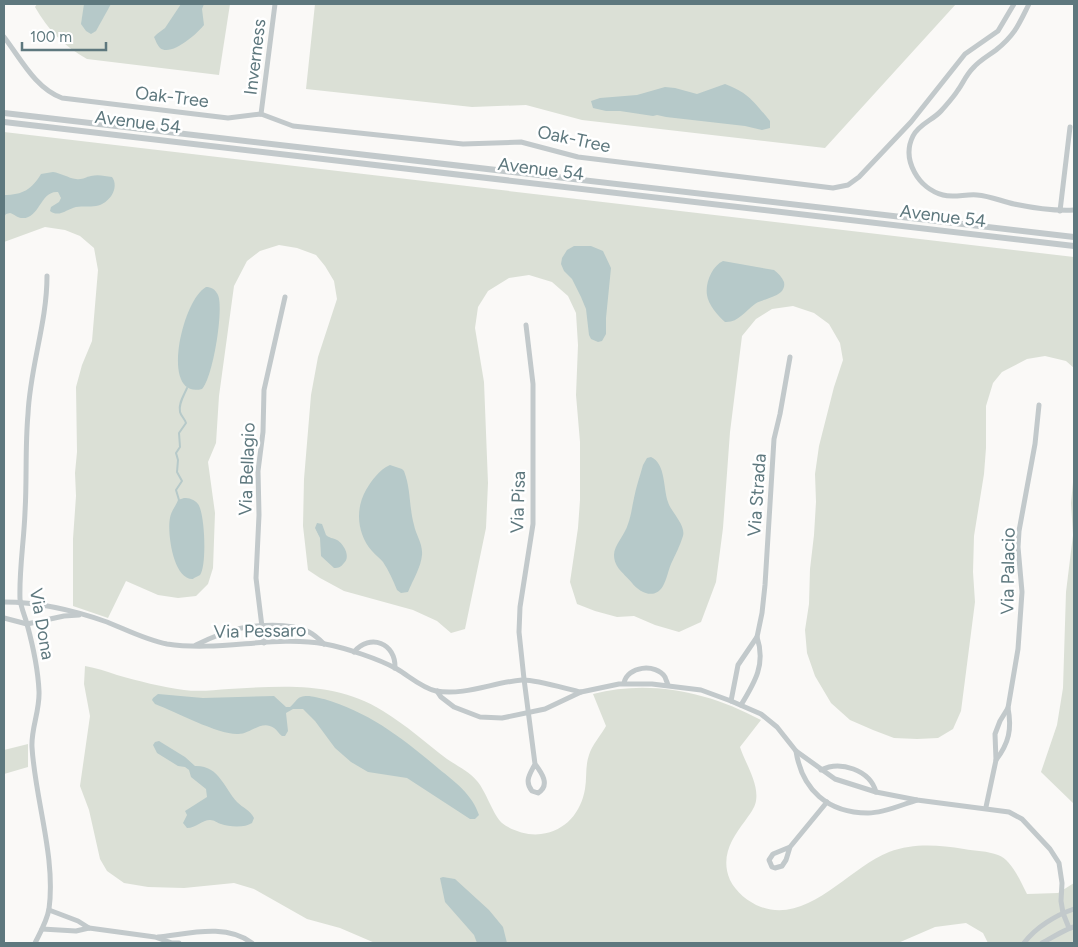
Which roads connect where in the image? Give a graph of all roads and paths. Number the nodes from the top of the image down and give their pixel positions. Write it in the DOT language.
graph roads {
  1 [pos="275,4"];
  2 [pos="1014,4"];
  3 [pos="1029,4"];
  4 [pos="4,37"];
  5 [pos="4,113"];
  6 [pos="261,114"];
  7 [pos="4,122"];
  8 [pos="1070,127"];
  9 [pos="1074,210"];
  10 [pos="1060,211"];
  11 [pos="1074,237"];
  12 [pos="1074,246"];
  13 [pos="47,276"];
  14 [pos="285,297"];
  15 [pos="526,325"];
  16 [pos="790,357"];
  17 [pos="1039,405"];
  18 [pos="4,602"];
  19 [pos="20,602"];
  20 [pos="85,615"];
  21 [pos="4,618"];
  22 [pos="27,624"];
  23 [pos="263,627"];
  24 [pos="757,637"];
  25 [pos="264,643"];
  26 [pos="325,644"];
  27 [pos="196,645"];
  28 [pos="354,652"];
  29 [pos="395,668"];
  30 [pos="524,680"];
  31 [pos="624,683"];
  32 [pos="668,685"];
  33 [pos="437,691"];
  34 [pos="582,692"];
  35 [pos="731,701"];
  36 [pos="741,705"];
  37 [pos="1008,708"];
  38 [pos="528,713"];
  39 [pos="796,752"];
  40 [pos="996,760"];
  41 [pos="535,764"];
  42 [pos="821,770"];
  43 [pos="876,792"];
  44 [pos="917,800"];
  45 [pos="827,802"];
  46 [pos="986,808"];
  47 [pos="790,847"];
  48 [pos="1074,908"];
  49 [pos="49,910"];
  50 [pos="1063,913"];
  51 [pos="89,928"];
  52 [pos="1072,928"];
  53 [pos="42,929"];
  54 [pos="155,937"];
  55 [pos="34,943"];
  56 [pos="179,943"];
  57 [pos="252,943"];
  58 [pos="1024,943"];
  59 [pos="1042,943"];
  1 -- 6 [label="street, Inverness"];
  2 -- 6 [label="street, Oak-Tree"];
  3 -- 10 [label="street"];
  4 -- 6 [label="street, Oak-Tree"];
  5 -- 11 [label="street, Avenue 54"];
  7 -- 12 [label="street, Avenue 54"];
  8 -- 10 [label="street"];
  9 -- 10 [label="street"];
  13 -- 19 [label="street, Via Dona"];
  14 -- 23 [label="street, Via Bellagio"];
  15 -- 30 [label="street, Via Pisa"];
  16 -- 24 [label="street, Via Strada"];
  17 -- 37 [label="street, Via Palacio"];
  18 -- 19 [label="street, Via Pessaro"];
  19 -- 20 [label="street, Via Pessaro"];
  19 -- 22 [label="street, Via Dona"];
  20 -- 22 [label="street, Via Pessaro"];
  20 -- 27 [label="street, Via Pessaro"];
  21 -- 22 [label="street, Via Pessaro"];
  22 -- 49 [label="street, Via Dona"];
  23 -- 25 [label="street, Via Bellagio"];
  23 -- 26 [label="street, Via Pessaro"];
  23 -- 27 [label="street, Via Pessaro"];
  24 -- 35 [label="street, Via Strada"];
  24 -- 36 [label="street, Via Strada"];
  25 -- 26 [label="street, Via Pessaro"];
  25 -- 27 [label="street, Via Pessaro"];
  26 -- 28 [label="street, Via Pessaro"];
  28 -- 29 [label="street, Via Pessaro"];
  28 -- 29 [label="street"];
  29 -- 33 [label="street, Via Pessaro"];
  30 -- 33 [label="street, Via Pessaro"];
  30 -- 34 [label="street, Via Pessaro"];
  30 -- 38 [label="street, Via Pisa"];
  31 -- 32 [label="street, Via Pessaro"];
  31 -- 32 [label="street"];
  31 -- 34 [label="street, Via Pessaro"];
  32 -- 35 [label="street, Via Pessaro"];
  33 -- 38 [label="street, Via Pessaro"];
  34 -- 38 [label="street, Via Pessaro"];
  35 -- 36 [label="street, Via Pessaro"];
  36 -- 39 [label="street, Via Pessaro"];
  37 -- 40 [label="street, Via Palacio"];
  37 -- 40 [label="street, Via Palacio"];
  38 -- 41 [label="street, Via Pisa"];
  39 -- 42 [label="street, Via Pessaro"];
  39 -- 45 [label="street, Via Pessaro"];
  40 -- 46 [label="street, Via Palacio"];
  41 -- 41 [label="street"];
  42 -- 43 [label="street, Via Pessaro"];
  42 -- 43 [label="street"];
  43 -- 44 [label="street, Via Pessaro"];
  44 -- 45 [label="street, Via Pessaro"];
  44 -- 46 [label="street, Via Pessaro"];
  45 -- 47 [label="street"];
  46 -- 50 [label="street, Via Pessaro"];
  47 -- 47 [label="street"];
  48 -- 50 [label="street"];
  49 -- 51 [label="street"];
  49 -- 53 [label="street, Via Dona"];
  50 -- 52 [label="street, Via Pessaro"];
  50 -- 58 [label="street"];
  51 -- 53 [label="street"];
  51 -- 54 [label="street"];
  52 -- 59 [label="street"];
  53 -- 55 [label="street, Via Dona"];
  54 -- 56 [label="street"];
  54 -- 57 [label="street"];
}
